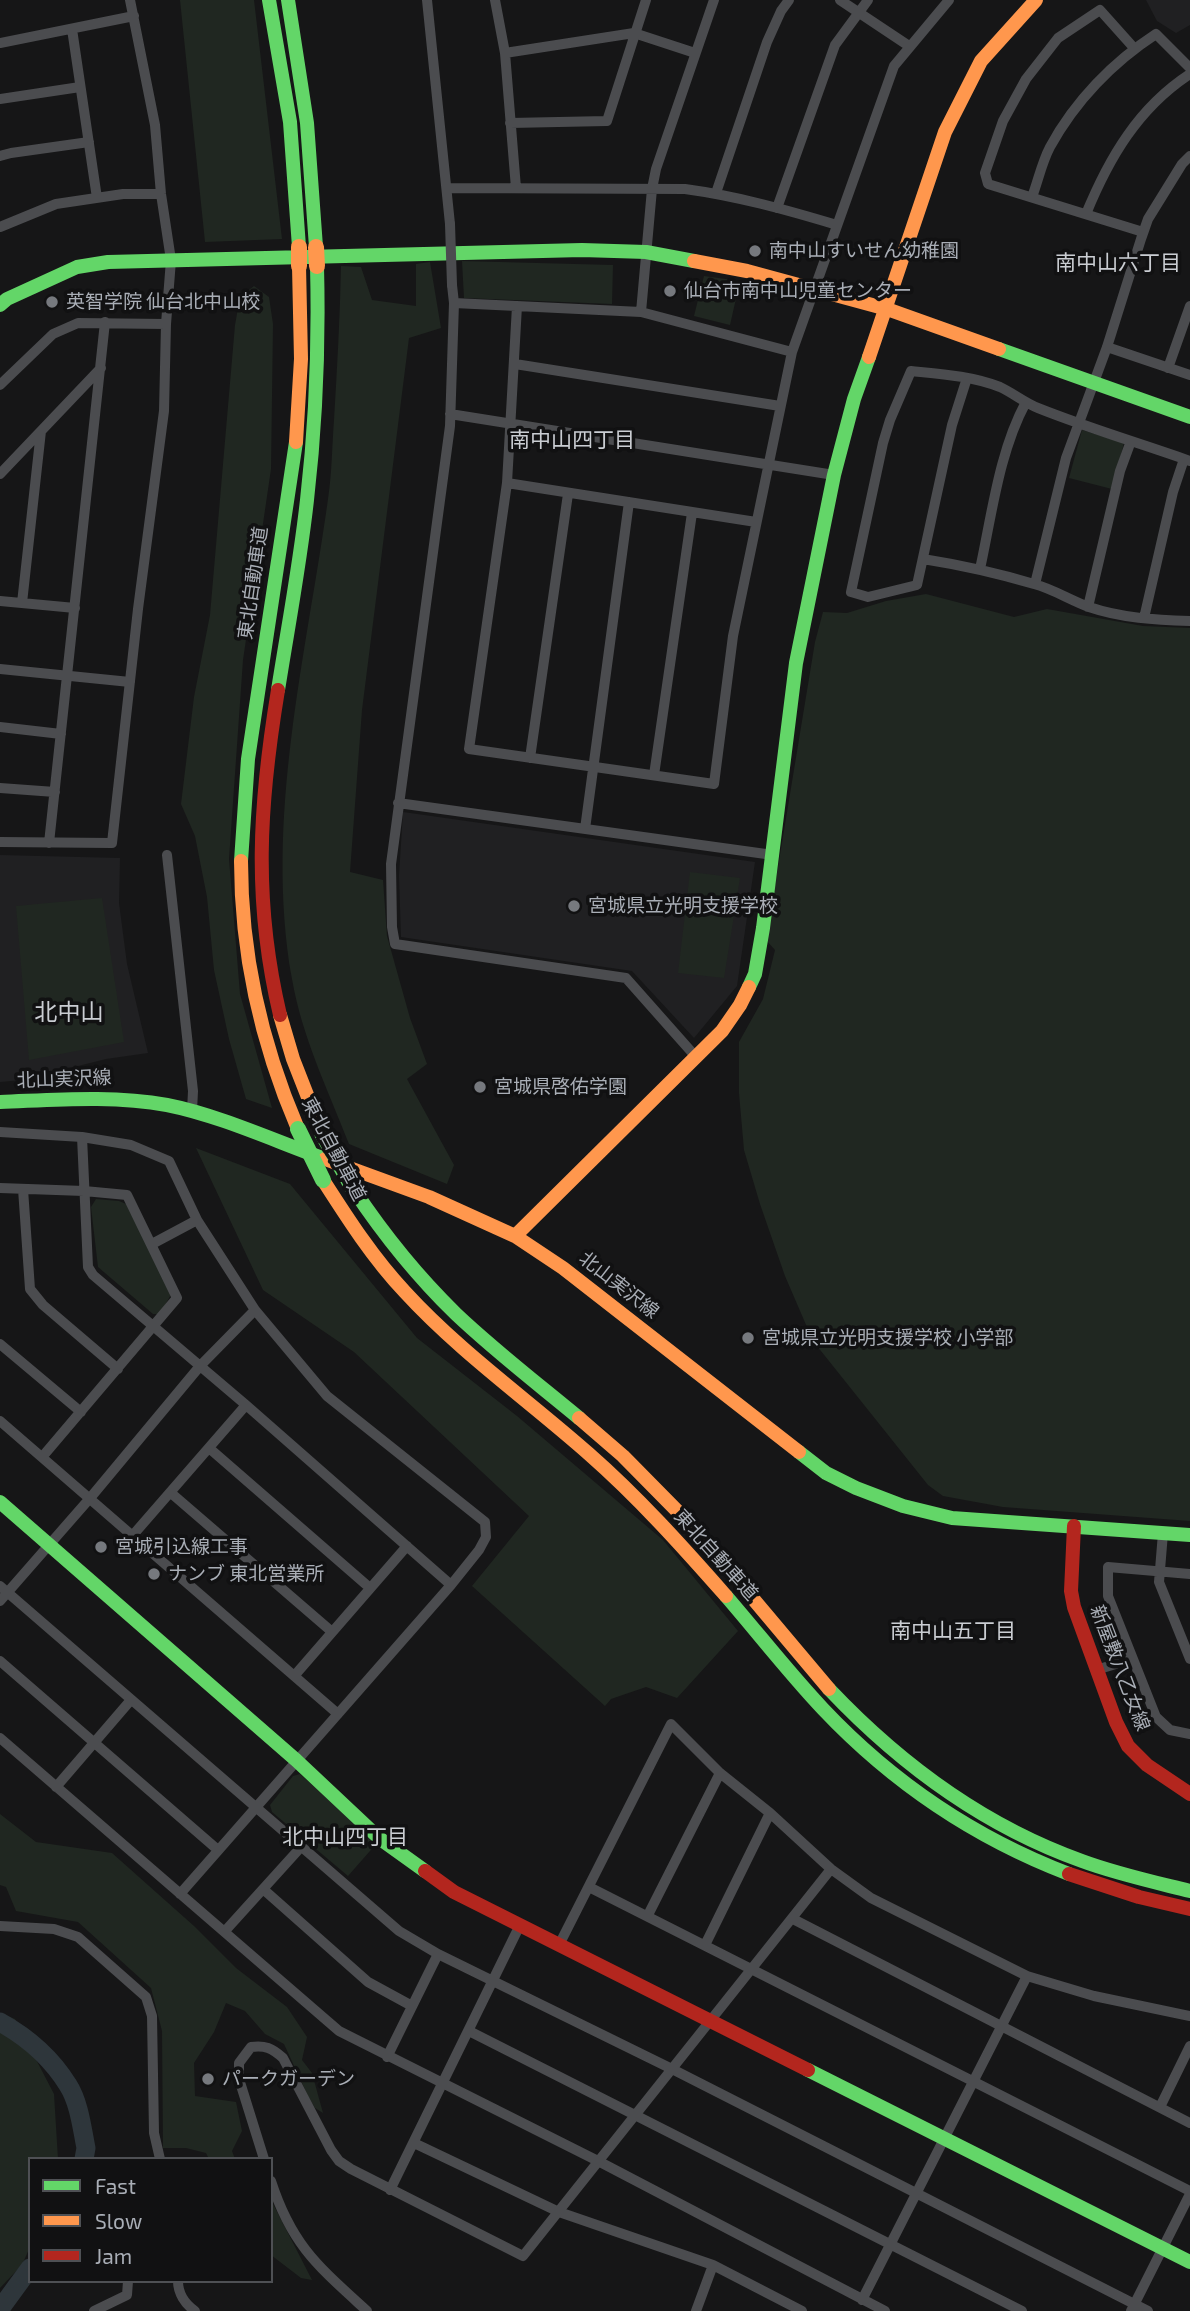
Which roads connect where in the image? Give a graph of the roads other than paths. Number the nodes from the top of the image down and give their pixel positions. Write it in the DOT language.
graph roads {
  1 [pos="130,0"];
  2 [pos="269,0"];
  3 [pos="288,0"];
  4 [pos="427,0"];
  5 [pos="495,0"];
  6 [pos="646,0"];
  7 [pos="714,0"];
  8 [pos="789,0"];
  9 [pos="841,0"];
  10 [pos="868,0"];
  11 [pos="949,0"];
  12 [pos="1036,0"];
  13 [pos="858,12"];
  14 [pos="134,16"];
  15 [pos="72,29"];
  16 [pos="634,33"];
  17 [pos="0,43"];
  18 [pos="909,46"];
  19 [pos="1133,48"];
  20 [pos="505,52"];
  21 [pos="695,53"];
  22 [pos="1190,68"];
  23 [pos="1190,74"];
  24 [pos="80,87"];
  25 [pos="0,99"];
  26 [pos="510,123"];
  27 [pos="89,142"];
  28 [pos="0,156"];
  29 [pos="1190,156"];
  30 [pos="447,188"];
  31 [pos="516,188"];
  32 [pos="652,189"];
  33 [pos="716,193"];
  34 [pos="161,194"];
  35 [pos="1032,197"];
  36 [pos="97,198"];
  37 [pos="778,208"];
  38 [pos="1086,214"];
  39 [pos="837,225"];
  40 [pos="0,227"];
  41 [pos="1143,232"];
  42 [pos="646,252"];
  43 [pos="172,260"];
  44 [pos="813,290"];
  45 [pos="454,303"];
  46 [pos="0,305"];
  47 [pos="517,306"];
  48 [pos="1190,306"];
  49 [pos="887,309"];
  50 [pos="641,312"];
  51 [pos="105,322"];
  52 [pos="166,324"];
  53 [pos="1107,347"];
  54 [pos="792,352"];
  55 [pos="515,364"];
  56 [pos="101,368"];
  57 [pos="1168,368"];
  58 [pos="1190,375"];
  59 [pos="967,378"];
  60 [pos="1092,382"];
  61 [pos="0,386"];
  62 [pos="1027,402"];
  63 [pos="780,406"];
  64 [pos="450,414"];
  65 [pos="1190,417"];
  66 [pos="1078,422"];
  67 [pos="510,424"];
  68 [pos="41,431"];
  69 [pos="1131,440"];
  70 [pos="1187,460"];
  71 [pos="769,464"];
  72 [pos="0,474"];
  73 [pos="834,475"];
  74 [pos="507,483"];
  75 [pos="568,494"];
  76 [pos="629,502"];
  77 [pos="692,513"];
  78 [pos="756,522"];
  79 [pos="923,559"];
  80 [pos="980,569"];
  81 [pos="1035,584"];
  82 [pos="0,601"];
  83 [pos="22,603"];
  84 [pos="1088,607"];
  85 [pos="75,608"];
  86 [pos="1144,618"];
  87 [pos="1190,621"];
  88 [pos="0,669"];
  89 [pos="68,676"];
  90 [pos="130,682"];
  91 [pos="0,727"];
  92 [pos="61,734"];
  93 [pos="530,758"];
  94 [pos="592,768"];
  95 [pos="654,775"];
  96 [pos="0,788"];
  97 [pos="55,792"];
  98 [pos="398,803"];
  99 [pos="585,829"];
  100 [pos="0,842"];
  101 [pos="49,843"];
  102 [pos="167,855"];
  103 [pos="773,855"];
  104 [pos="696,1058"];
  105 [pos="0,1102"];
  106 [pos="192,1111"];
  107 [pos="0,1132"];
  108 [pos="82,1138"];
  109 [pos="0,1188"];
  110 [pos="23,1189"];
  111 [pos="84,1191"];
  112 [pos="197,1220"];
  113 [pos="515,1236"];
  114 [pos="152,1244"];
  115 [pos="255,1310"];
  116 [pos="152,1325"];
  117 [pos="0,1344"];
  118 [pos="200,1366"];
  119 [pos="118,1369"];
  120 [pos="246,1405"];
  121 [pos="80,1412"];
  122 [pos="0,1420"];
  123 [pos="209,1448"];
  124 [pos="43,1456"];
  125 [pos="171,1493"];
  126 [pos="91,1497"];
  127 [pos="0,1503"];
  128 [pos="1074,1526"];
  129 [pos="1163,1533"];
  130 [pos="133,1535"];
  131 [pos="1190,1535"];
  132 [pos="49,1543"];
  133 [pos="407,1546"];
  134 [pos="1159,1572"];
  135 [pos="1190,1574"];
  136 [pos="451,1585"];
  137 [pos="370,1588"];
  138 [pos="2,1593"];
  139 [pos="331,1632"];
  140 [pos="1190,1658"];
  141 [pos="1132,1659"];
  142 [pos="0,1661"];
  143 [pos="1096,1670"];
  144 [pos="295,1675"];
  145 [pos="130,1701"];
  146 [pos="338,1714"];
  147 [pos="1190,1734"];
  148 [pos="0,1738"];
  149 [pos="93,1744"];
  150 [pos="296,1760"];
  151 [pos="720,1773"];
  152 [pos="56,1787"];
  153 [pos="1190,1794"];
  154 [pos="256,1808"];
  155 [pos="771,1813"];
  156 [pos="300,1847"];
  157 [pos="218,1850"];
  158 [pos="831,1869"];
  159 [pos="589,1887"];
  160 [pos="263,1889"];
  161 [pos="1190,1891"];
  162 [pos="180,1894"];
  163 [pos="1190,1909"];
  164 [pos="648,1915"];
  165 [pos="793,1919"];
  166 [pos="520,1925"];
  167 [pos="0,1926"];
  168 [pos="225,1931"];
  169 [pos="559,1945"];
  170 [pos="705,1945"];
  171 [pos="438,1954"];
  172 [pos="750,1969"];
  173 [pos="1027,1976"];
  174 [pos="493,1981"];
  175 [pos="412,2006"];
  176 [pos="1190,2016"];
  177 [pos="709,2021"];
  178 [pos="1001,2027"];
  179 [pos="469,2031"];
  180 [pos="1190,2046"];
  181 [pos="387,2057"];
  182 [pos="673,2069"];
  183 [pos="973,2081"];
  184 [pos="443,2083"];
  185 [pos="1160,2107"];
  186 [pos="636,2115"];
  187 [pos="1190,2123"];
  188 [pos="945,2138"];
  189 [pos="414,2143"];
  190 [pos="160,2157"];
  191 [pos="263,2157"];
  192 [pos="598,2161"];
  193 [pos="273,2186"];
  194 [pos="390,2190"];
  195 [pos="1190,2192"];
  196 [pos="917,2194"];
  197 [pos="559,2212"];
  198 [pos="890,2244"];
  199 [pos="1164,2249"];
  200 [pos="1190,2262"];
  201 [pos="713,2265"];
  202 [pos="128,2283"];
  203 [pos="178,2283"];
  204 [pos="862,2300"];
  205 [pos="1133,2307"];
  206 [pos="94,2311"];
  207 [pos="195,2311"];
  208 [pos="367,2311"];
  209 [pos="696,2311"];
  210 [pos="802,2311"];
  211 [pos="885,2311"];
  212 [pos="1022,2311"];
  213 [pos="1148,2311"];
  1 -- 14 [label="street"];
  2 -- 163 [label="main road, 東北自動車道, bridge"];
  3 -- 161 [label="main road, 東北自動車道, bridge"];
  4 -- 30 [label="street"];
  5 -- 20 [label="street"];
  6 -- 16 [label="street"];
  7 -- 21 [label="street"];
  8 -- 33 [label="street"];
  9 -- 13 [label="street"];
  10 -- 13 [label="street"];
  11 -- 18 [label="street"];
  12 -- 49 [label="main road"];
  13 -- 18 [label="street"];
  13 -- 37 [label="street"];
  14 -- 15 [label="street"];
  14 -- 34 [label="street"];
  15 -- 17 [label="street"];
  15 -- 24 [label="street"];
  16 -- 20 [label="street"];
  16 -- 21 [label="street"];
  16 -- 26 [label="street"];
  18 -- 39 [label="street"];
  19 -- 22 [label="street"];
  19 -- 35 [label="street"];
  19 -- 35 [label="street"];
  20 -- 26 [label="street"];
  21 -- 32 [label="street"];
  23 -- 38 [label="street"];
  24 -- 25 [label="street"];
  24 -- 27 [label="street"];
  26 -- 31 [label="street"];
  27 -- 28 [label="street"];
  27 -- 36 [label="street"];
  29 -- 41 [label="street"];
  30 -- 31 [label="street"];
  30 -- 45 [label="street, bridge"];
  31 -- 32 [label="street"];
  32 -- 33 [label="street"];
  32 -- 42 [label="street"];
  33 -- 37 [label="street"];
  34 -- 36 [label="street"];
  34 -- 43 [label="street"];
  35 -- 38 [label="street"];
  36 -- 40 [label="street"];
  37 -- 39 [label="street"];
  38 -- 41 [label="street"];
  39 -- 44 [label="street"];
  41 -- 53 [label="street"];
  42 -- 43 [label="main road"];
  42 -- 44 [label="main road"];
  42 -- 50 [label="street"];
  43 -- 46 [label="main road"];
  43 -- 52 [label="street"];
  44 -- 49 [label="main road"];
  44 -- 54 [label="street"];
  45 -- 47 [label="street"];
  45 -- 64 [label="street"];
  47 -- 50 [label="street"];
  47 -- 55 [label="street"];
  48 -- 57 [label="street"];
  49 -- 60 [label="main road"];
  49 -- 73 [label="main road"];
  50 -- 54 [label="street"];
  51 -- 52 [label="street"];
  51 -- 56 [label="street"];
  51 -- 61 [label="street"];
  52 -- 90 [label="street"];
  53 -- 57 [label="street"];
  53 -- 60 [label="street"];
  54 -- 63 [label="street"];
  55 -- 63 [label="street"];
  55 -- 67 [label="street"];
  56 -- 68 [label="street"];
  56 -- 85 [label="street"];
  57 -- 58 [label="street"];
  59 -- 62 [label="street"];
  59 -- 79 [label="street"];
  59 -- 79 [label="street"];
  60 -- 65 [label="main road"];
  60 -- 66 [label="street"];
  62 -- 66 [label="street"];
  62 -- 80 [label="street"];
  63 -- 71 [label="street"];
  64 -- 67 [label="street"];
  64 -- 98 [label="street"];
  66 -- 69 [label="street"];
  66 -- 81 [label="street"];
  67 -- 71 [label="street"];
  67 -- 74 [label="street"];
  68 -- 72 [label="street"];
  68 -- 83 [label="street"];
  69 -- 70 [label="street"];
  69 -- 84 [label="street"];
  70 -- 86 [label="street"];
  71 -- 73 [label="street"];
  71 -- 78 [label="street"];
  73 -- 103 [label="main road"];
  74 -- 75 [label="street"];
  74 -- 93 [label="street"];
  75 -- 76 [label="street"];
  75 -- 93 [label="street"];
  76 -- 77 [label="street"];
  76 -- 94 [label="street"];
  77 -- 78 [label="street"];
  77 -- 95 [label="street"];
  78 -- 95 [label="street"];
  79 -- 80 [label="street"];
  80 -- 81 [label="street"];
  81 -- 84 [label="street"];
  82 -- 83 [label="street"];
  83 -- 85 [label="street"];
  84 -- 86 [label="street"];
  85 -- 89 [label="street"];
  86 -- 87 [label="street"];
  88 -- 89 [label="street"];
  89 -- 90 [label="street"];
  89 -- 92 [label="street"];
  90 -- 101 [label="street"];
  91 -- 92 [label="street"];
  92 -- 97 [label="street"];
  93 -- 94 [label="street"];
  94 -- 95 [label="street"];
  94 -- 99 [label="street"];
  96 -- 97 [label="street"];
  97 -- 101 [label="street"];
  98 -- 99 [label="street"];
  98 -- 104 [label="street"];
  99 -- 103 [label="street"];
  100 -- 101 [label="street"];
  102 -- 106 [label="street"];
  103 -- 104 [label="main road"];
  104 -- 113 [label="main road"];
  105 -- 106 [label="main road, 北山実沢線"];
  106 -- 113 [label="main road, 北山実沢線"];
  107 -- 108 [label="street"];
  108 -- 111 [label="street"];
  108 -- 112 [label="street"];
  109 -- 110 [label="street"];
  110 -- 111 [label="street"];
  110 -- 119 [label="street"];
  111 -- 114 [label="street"];
  111 -- 116 [label="street"];
  112 -- 114 [label="street"];
  112 -- 115 [label="street"];
  113 -- 128 [label="main road, 北山実沢線"];
  114 -- 116 [label="street"];
  115 -- 118 [label="street"];
  115 -- 136 [label="street"];
  116 -- 118 [label="street"];
  116 -- 119 [label="street"];
  117 -- 121 [label="street"];
  118 -- 120 [label="street"];
  118 -- 126 [label="street"];
  119 -- 121 [label="street"];
  120 -- 123 [label="street"];
  120 -- 133 [label="street"];
  121 -- 124 [label="street"];
  122 -- 124 [label="street"];
  123 -- 125 [label="street"];
  123 -- 137 [label="street"];
  124 -- 126 [label="street"];
  125 -- 130 [label="street"];
  125 -- 139 [label="street"];
  126 -- 130 [label="street"];
  126 -- 132 [label="street"];
  127 -- 132 [label="main road"];
  128 -- 129 [label="main road, 北山実沢線"];
  128 -- 143 [label="main road, 新屋敷八乙女線"];
  129 -- 131 [label="main road, 北山実沢線"];
  129 -- 134 [label="street"];
  130 -- 144 [label="street"];
  132 -- 138 [label="street"];
  132 -- 150 [label="main road"];
  133 -- 136 [label="street"];
  133 -- 137 [label="street"];
  134 -- 135 [label="street"];
  134 -- 140 [label="street"];
  134 -- 141 [label="street"];
  136 -- 146 [label="street"];
  137 -- 139 [label="street"];
  138 -- 145 [label="street"];
  139 -- 144 [label="street"];
  141 -- 143 [label="street"];
  141 -- 147 [label="street"];
  142 -- 149 [label="street"];
  143 -- 153 [label="main road, 新屋敷八乙女線"];
  144 -- 146 [label="street"];
  145 -- 149 [label="street"];
  145 -- 154 [label="street"];
  146 -- 150 [label="street"];
  148 -- 152 [label="street"];
  149 -- 152 [label="street"];
  149 -- 157 [label="street"];
  150 -- 154 [label="street"];
  150 -- 166 [label="main road"];
  151 -- 155 [label="street"];
  151 -- 159 [label="street"];
  151 -- 164 [label="street"];
  152 -- 162 [label="street"];
  154 -- 156 [label="street"];
  154 -- 157 [label="street"];
  155 -- 158 [label="street"];
  155 -- 170 [label="street"];
  156 -- 160 [label="street"];
  156 -- 171 [label="street"];
  157 -- 162 [label="street"];
  158 -- 165 [label="street"];
  158 -- 173 [label="street"];
  159 -- 164 [label="street"];
  159 -- 169 [label="street"];
  160 -- 168 [label="street"];
  160 -- 175 [label="street"];
  162 -- 168 [label="street"];
  164 -- 170 [label="street"];
  165 -- 172 [label="street"];
  165 -- 178 [label="street"];
  166 -- 169 [label="main road"];
  166 -- 174 [label="street"];
  167 -- 190 [label="street"];
  168 -- 181 [label="street"];
  169 -- 177 [label="main road"];
  170 -- 172 [label="street"];
  171 -- 174 [label="street"];
  171 -- 175 [label="street"];
  172 -- 177 [label="street"];
  172 -- 183 [label="street"];
  173 -- 176 [label="street"];
  173 -- 178 [label="street"];
  174 -- 179 [label="street"];
  174 -- 182 [label="street"];
  175 -- 181 [label="street"];
  177 -- 182 [label="street"];
  177 -- 188 [label="main road"];
  178 -- 183 [label="street"];
  178 -- 185 [label="street"];
  179 -- 184 [label="street"];
  179 -- 186 [label="street"];
  180 -- 185 [label="street"];
  181 -- 184 [label="street"];
  182 -- 186 [label="street"];
  182 -- 196 [label="street"];
  183 -- 188 [label="street"];
  183 -- 195 [label="street"];
  184 -- 189 [label="street"];
  184 -- 192 [label="street"];
  185 -- 187 [label="street"];
  186 -- 192 [label="street"];
  186 -- 198 [label="street"];
  188 -- 196 [label="street"];
  188 -- 199 [label="main road"];
  189 -- 194 [label="street"];
  189 -- 197 [label="street"];
  191 -- 194 [label="street"];
  192 -- 197 [label="street"];
  192 -- 204 [label="street"];
  193 -- 208 [label="street"];
  194 -- 197 [label="street"];
  195 -- 199 [label="street"];
  196 -- 198 [label="street"];
  196 -- 205 [label="street"];
  197 -- 201 [label="street"];
  198 -- 204 [label="street"];
  198 -- 212 [label="street"];
  199 -- 200 [label="main road"];
  199 -- 205 [label="street"];
  201 -- 209 [label="street"];
  201 -- 210 [label="street"];
  202 -- 206 [label="street"];
  203 -- 207 [label="street"];
  204 -- 211 [label="street"];
  205 -- 213 [label="street"];
}
